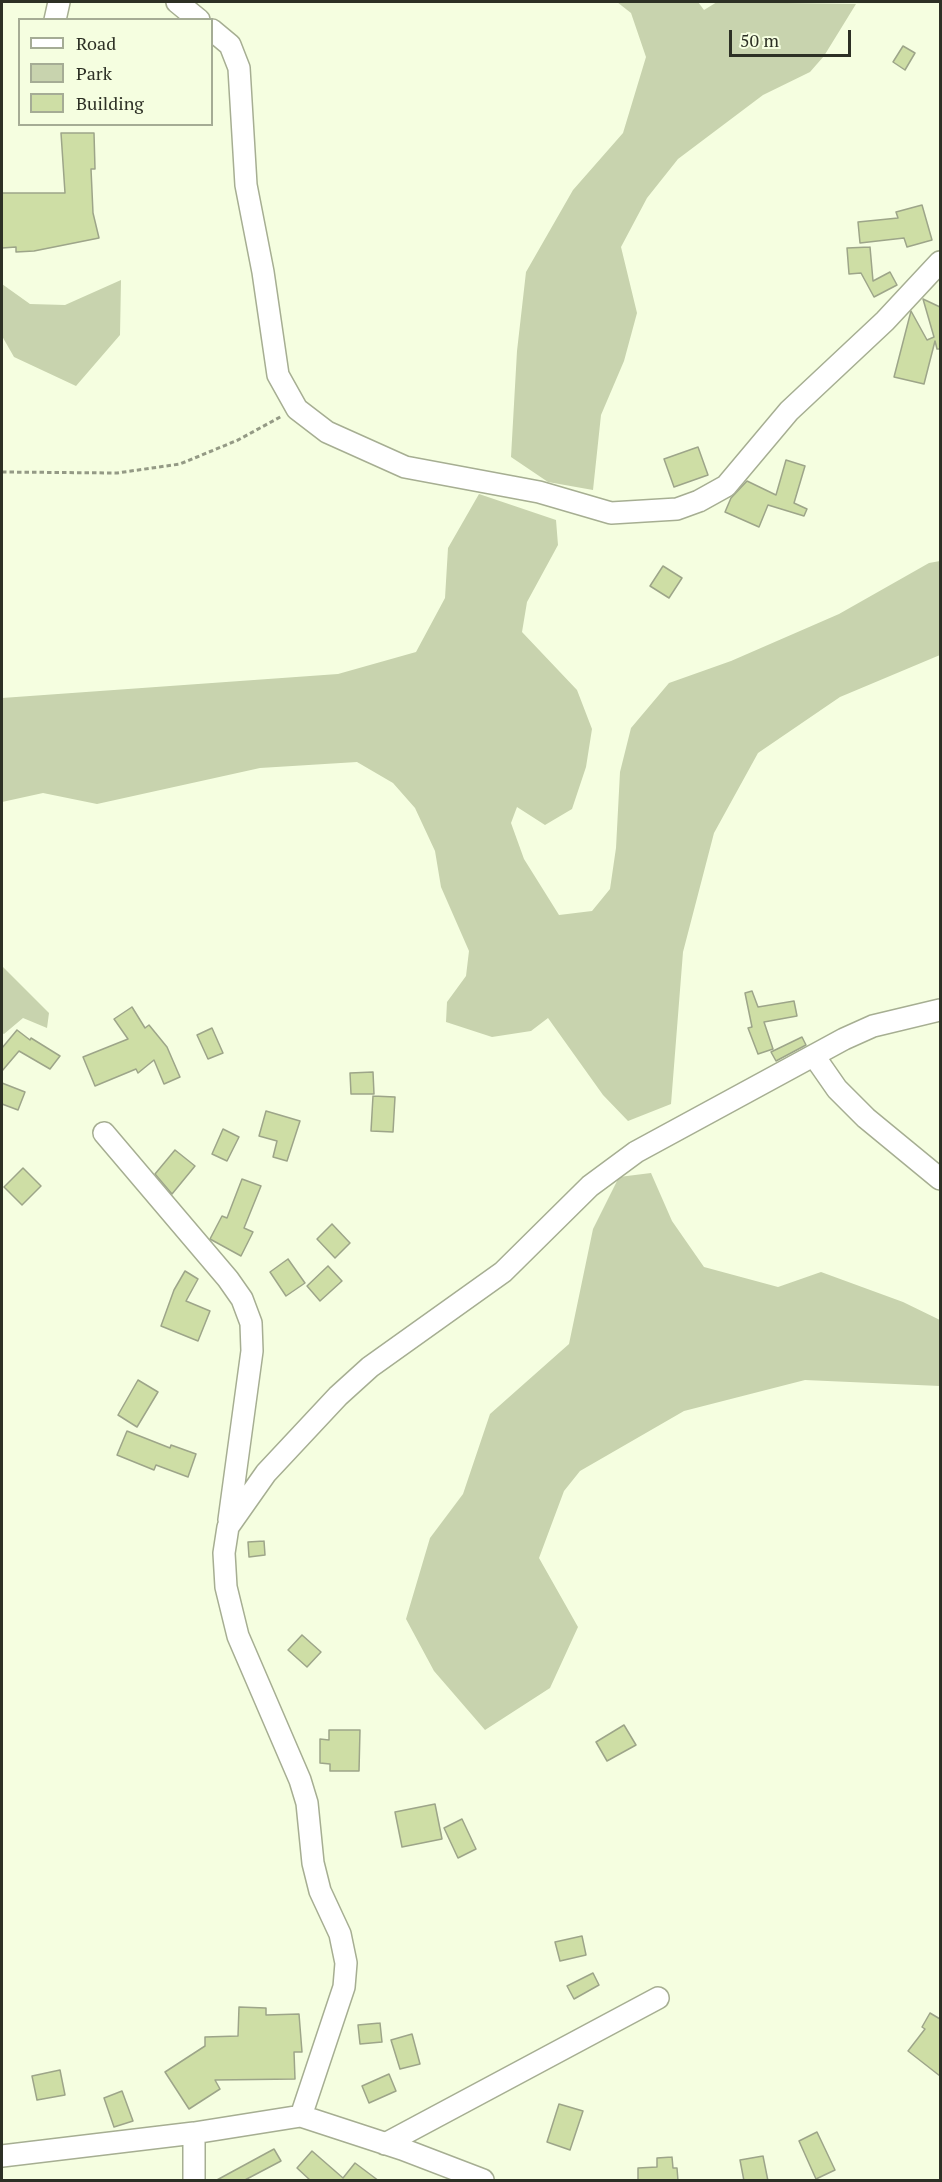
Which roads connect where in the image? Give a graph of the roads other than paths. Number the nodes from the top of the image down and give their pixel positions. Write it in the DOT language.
graph roads {
  1 [pos="59,2"];
  2 [pos="177,2"];
  3 [pos="55,18"];
  4 [pos="197,18"];
  5 [pos="213,31"];
  6 [pos="940,262"];
  7 [pos="940,1010"];
  8 [pos="814,1056"];
  9 [pos="104,1132"];
  10 [pos="940,1179"];
  11 [pos="228,1527"];
  12 [pos="658,1998"];
  13 [pos="301,2116"];
  14 [pos="195,2133"];
  15 [pos="386,2144"];
  16 [pos="2,2156"];
  17 [pos="194,2181"];
  18 [pos="483,2181"];
  1 -- 3 [label="street"];
  2 -- 4 [label="street"];
  5 -- 6 [label="street"];
  7 -- 8 [label="street"];
  8 -- 10 [label="street"];
  8 -- 11 [label="street"];
  9 -- 11 [label="street"];
  11 -- 13 [label="street"];
  12 -- 15 [label="street"];
  13 -- 14 [label="street"];
  13 -- 15 [label="street"];
  14 -- 16 [label="street"];
  14 -- 17 [label="street"];
  15 -- 18 [label="street"];
}
